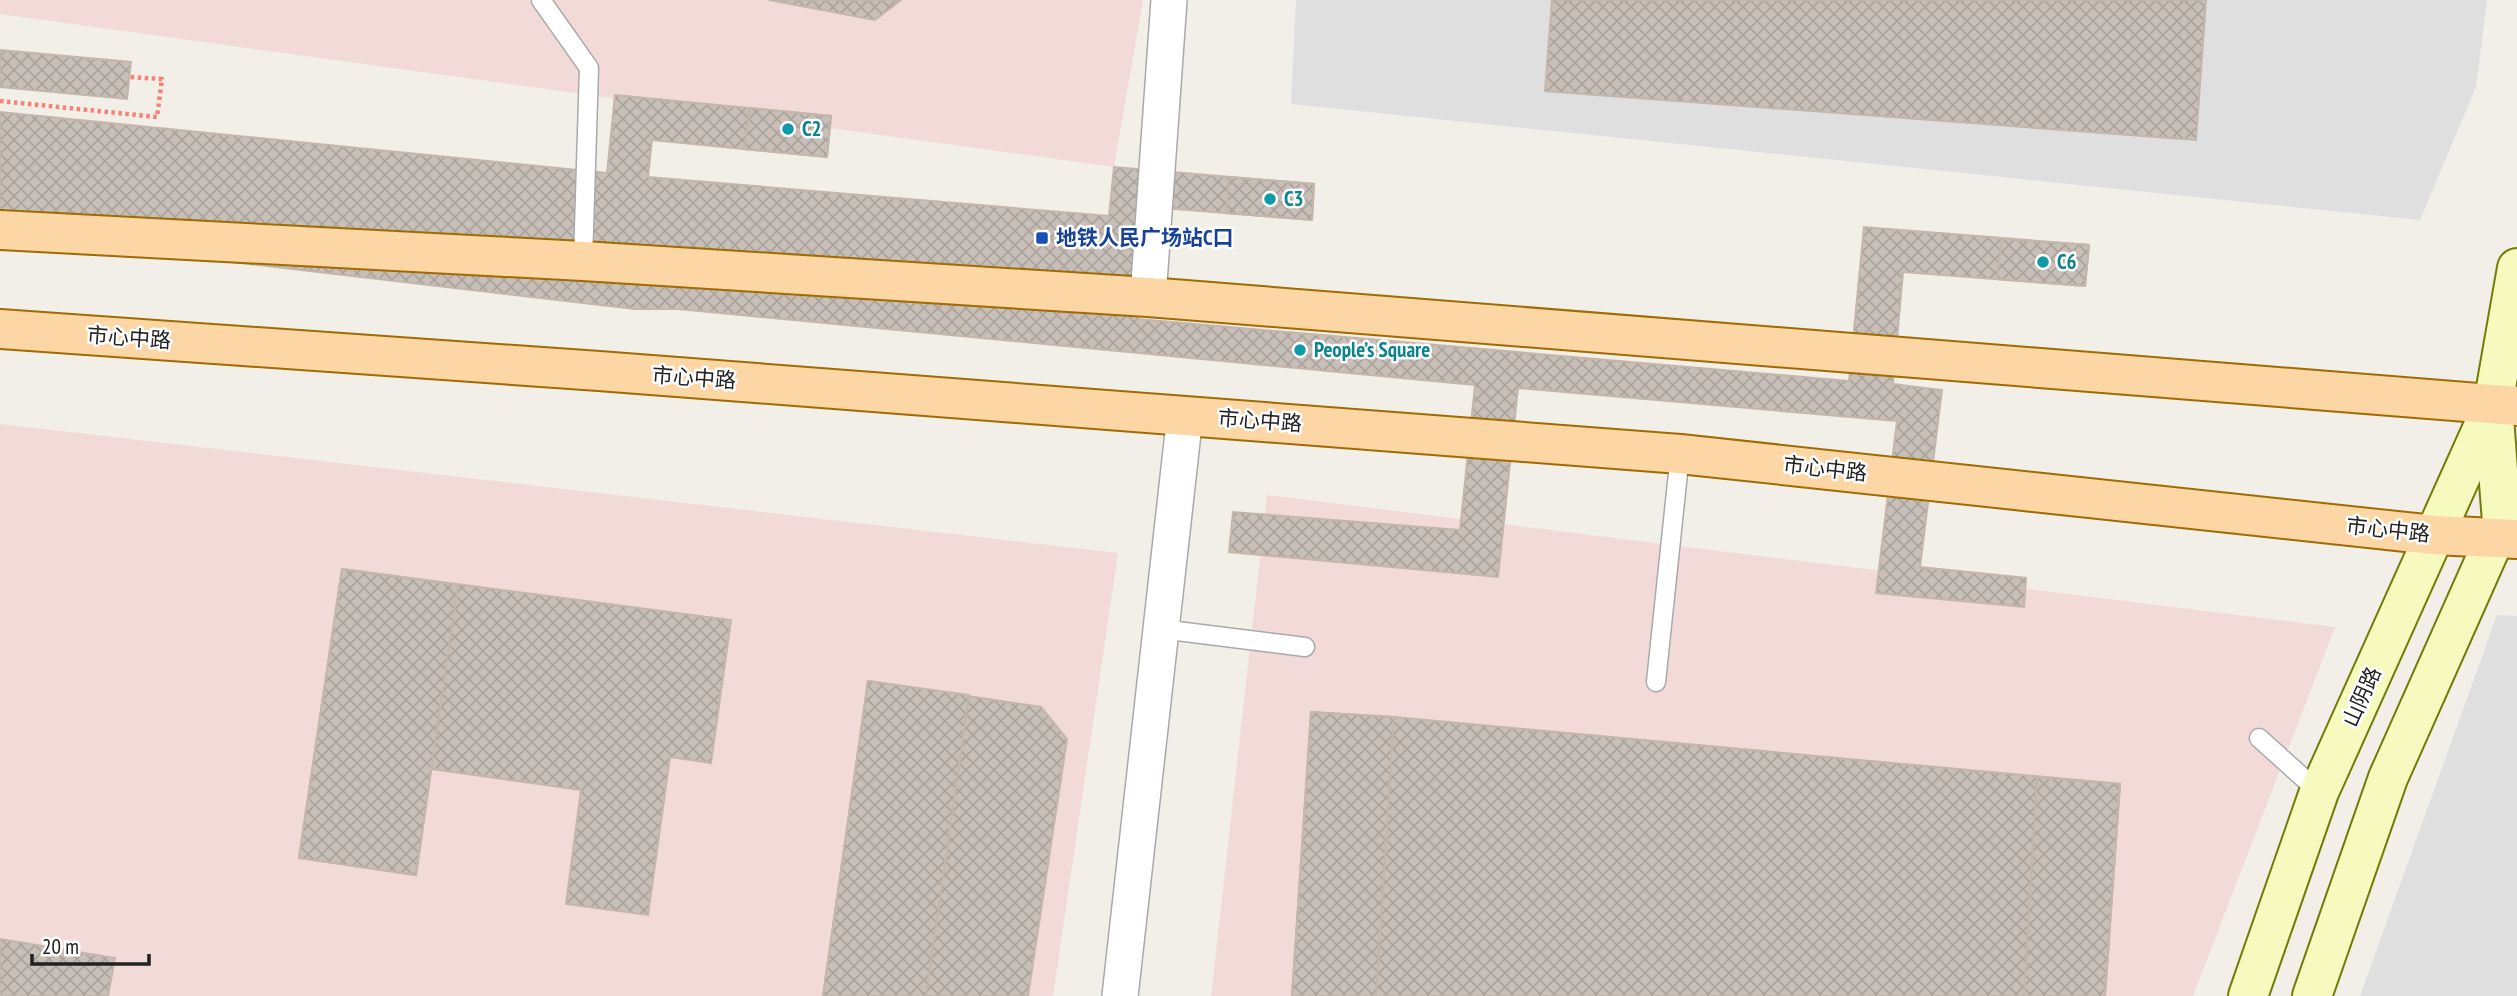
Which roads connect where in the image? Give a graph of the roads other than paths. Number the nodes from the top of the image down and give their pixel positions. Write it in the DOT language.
graph roads {
  1 [pos="541,0"];
  2 [pos="1169,0"];
  3 [pos="0,230"];
  4 [pos="583,261"];
  5 [pos="2517,268"];
  6 [pos="1148,297"];
  7 [pos="0,329"];
  8 [pos="2505,406"];
  9 [pos="1185,415"];
  10 [pos="1680,454"];
  11 [pos="2434,535"];
  12 [pos="2506,539"];
  13 [pos="1161,629"];
  14 [pos="1305,647"];
  15 [pos="1656,682"];
  16 [pos="2259,738"];
  17 [pos="2319,792"];
  18 [pos="1120,996"];
  19 [pos="2248,996"];
  20 [pos="2312,996"];
  1 -- 4 [label="lane"];
  2 -- 6 [label="street"];
  3 -- 4 [label="main road"];
  4 -- 6 [label="main road"];
  5 -- 8 [label="main road, 山阴路"];
  6 -- 8 [label="main road"];
  7 -- 9 [label="main road, 市心中路"];
  8 -- 11 [label="main road, 山阴路"];
  8 -- 12 [label="main road, 山阴路"];
  9 -- 10 [label="main road, 市心中路"];
  9 -- 13 [label="street"];
  10 -- 11 [label="main road, 市心中路"];
  10 -- 15 [label="lane"];
  11 -- 12 [label="main road, 市心中路"];
  11 -- 17 [label="main road, 山阴路"];
  12 -- 20 [label="main road, 山阴路"];
  13 -- 14 [label="lane"];
  13 -- 18 [label="street"];
  16 -- 17 [label="lane"];
  17 -- 19 [label="main road, 山阴路"];
}
